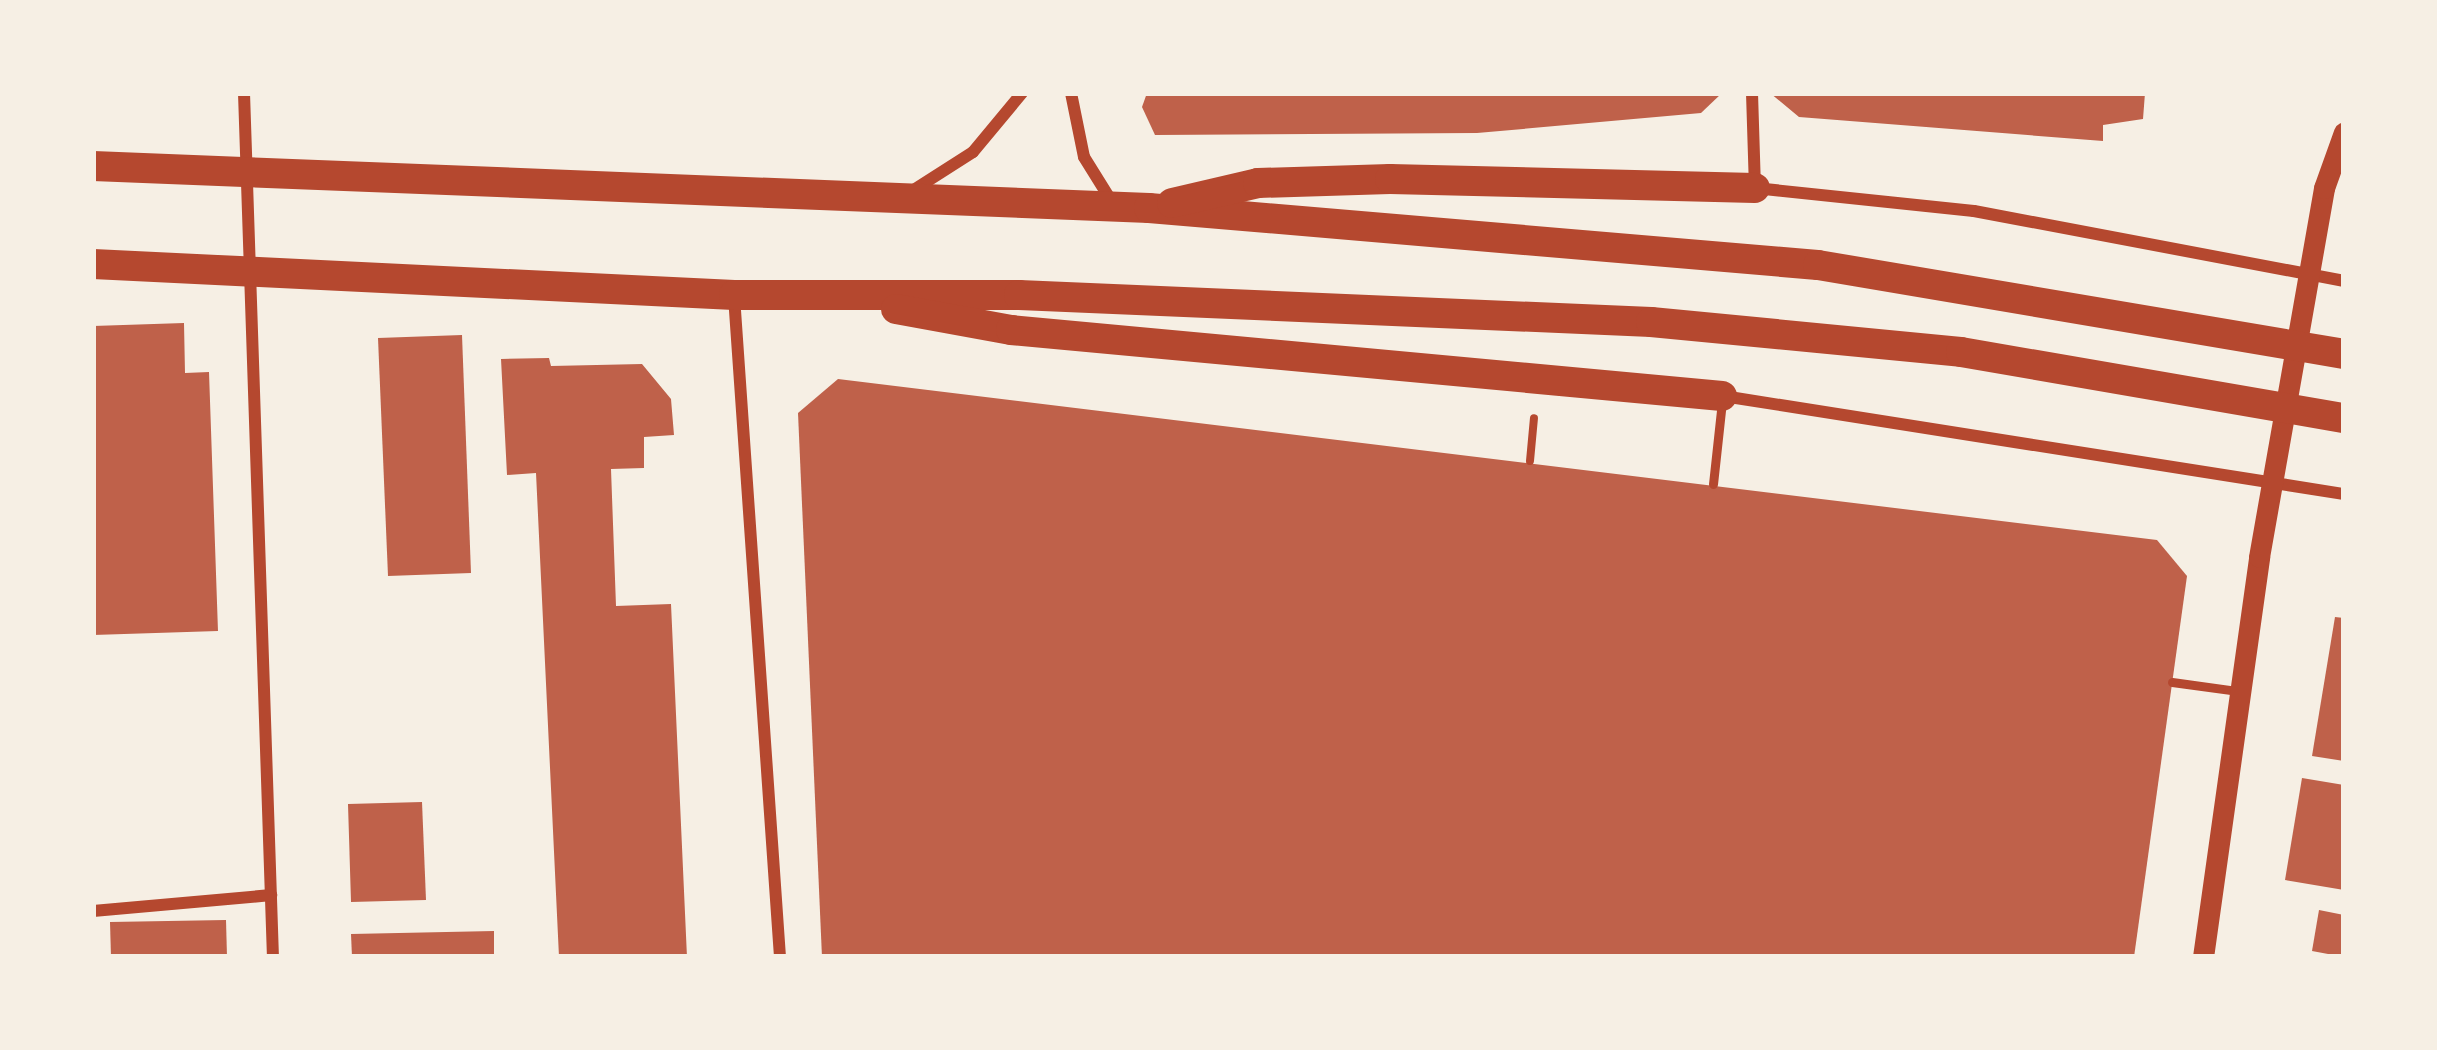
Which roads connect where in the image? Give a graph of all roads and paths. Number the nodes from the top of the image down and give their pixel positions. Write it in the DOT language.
graph roads {
  1 [pos="244,93"];
  2 [pos="1022,93"];
  3 [pos="1071,93"];
  4 [pos="1752,93"];
  5 [pos="2344,132"];
  6 [pos="93,166"];
  7 [pos="246,170"];
  8 [pos="1754,188"];
  9 [pos="906,195"];
  10 [pos="1114,206"];
  11 [pos="1148,208"];
  12 [pos="93,264"];
  13 [pos="249,268"];
  14 [pos="2310,275"];
  15 [pos="2344,281"];
  16 [pos="734,295"];
  17 [pos="825,296"];
  18 [pos="2344,353"];
  19 [pos="1722,396"];
  20 [pos="2344,418"];
  21 [pos="1713,484"];
  22 [pos="2273,486"];
  23 [pos="2344,494"];
  24 [pos="2172,682"];
  25 [pos="2242,692"];
  26 [pos="271,895"];
  27 [pos="93,911"];
  28 [pos="273,957"];
  29 [pos="780,957"];
  30 [pos="2203,957"];
  1 -- 7 [label="street"];
  2 -- 9 [label="street"];
  3 -- 10 [label="street"];
  4 -- 8 [label="street"];
  5 -- 14 [label="street"];
  6 -- 7 [label="main road"];
  7 -- 9 [label="main road"];
  7 -- 13 [label="street"];
  8 -- 11 [label="main road"];
  8 -- 14 [label="street"];
  9 -- 10 [label="main road"];
  10 -- 11 [label="main road"];
  11 -- 18 [label="main road"];
  12 -- 13 [label="main road"];
  13 -- 16 [label="main road"];
  13 -- 26 [label="street"];
  14 -- 15 [label="street"];
  14 -- 22 [label="street"];
  16 -- 17 [label="main road"];
  16 -- 29 [label="street"];
  17 -- 19 [label="main road"];
  17 -- 20 [label="main road"];
  19 -- 21 [label="lane"];
  19 -- 22 [label="street"];
  22 -- 23 [label="street"];
  22 -- 25 [label="street"];
  24 -- 25 [label="lane"];
  25 -- 30 [label="street"];
  26 -- 27 [label="street"];
  26 -- 28 [label="street"];
}
